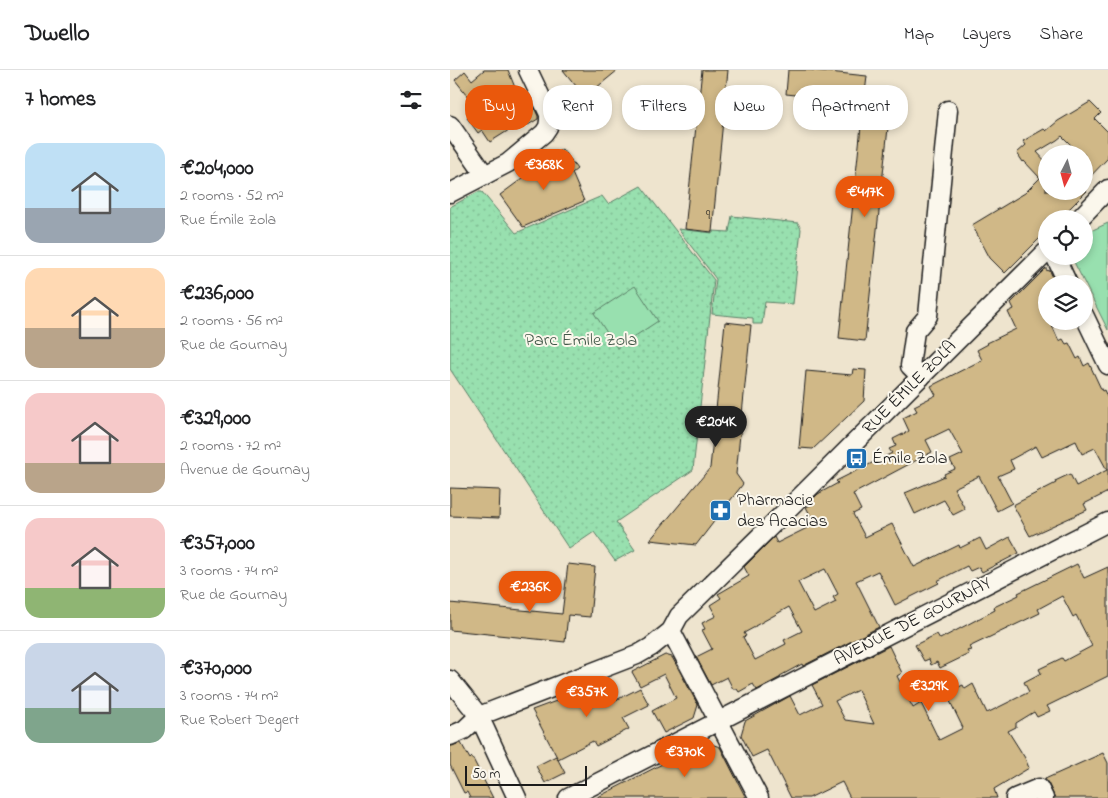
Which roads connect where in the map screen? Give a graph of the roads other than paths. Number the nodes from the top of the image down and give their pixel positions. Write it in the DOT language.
graph roads {
  1 [pos="528,70"];
  2 [pos="948,110"];
  3 [pos="450,125"];
  4 [pos="485,175"];
  5 [pos="1108,189"];
  6 [pos="450,193"];
  7 [pos="1088,210"];
  8 [pos="1038,260"];
  9 [pos="1091,330"];
  10 [pos="1108,365"];
  11 [pos="921,377"];
  12 [pos="1108,522"];
  13 [pos="671,631"];
  14 [pos="450,680"];
  15 [pos="479,716"];
  16 [pos="719,722"];
  17 [pos="450,736"];
  18 [pos="517,798"];
  19 [pos="568,798"];
  20 [pos="759,798"];
  21 [pos="1015,798"];
  22 [pos="1044,798"];
  1 -- 4 [label="street"];
  2 -- 11 [label="street"];
  3 -- 4 [label="street"];
  4 -- 6 [label="street"];
  5 -- 7 [label="street"];
  8 -- 11 [label="street, RUE ÉMILE ZOLA"];
  9 -- 10 [label="street"];
  11 -- 13 [label="street, RUE ÉMILE ZOLA"];
  12 -- 16 [label="street, AVENUE DE GOURNAY"];
  13 -- 15 [label="street, RUE ÉMILE ZOLA"];
  13 -- 16 [label="street"];
  14 -- 15 [label="street"];
  15 -- 17 [label="street, RUE ÉMILE ZOLA"];
  15 -- 18 [label="street"];
  16 -- 19 [label="street, AVENUE DE GOURNAY"];
  16 -- 20 [label="street"];
  21 -- 22 [label="street"];
}
